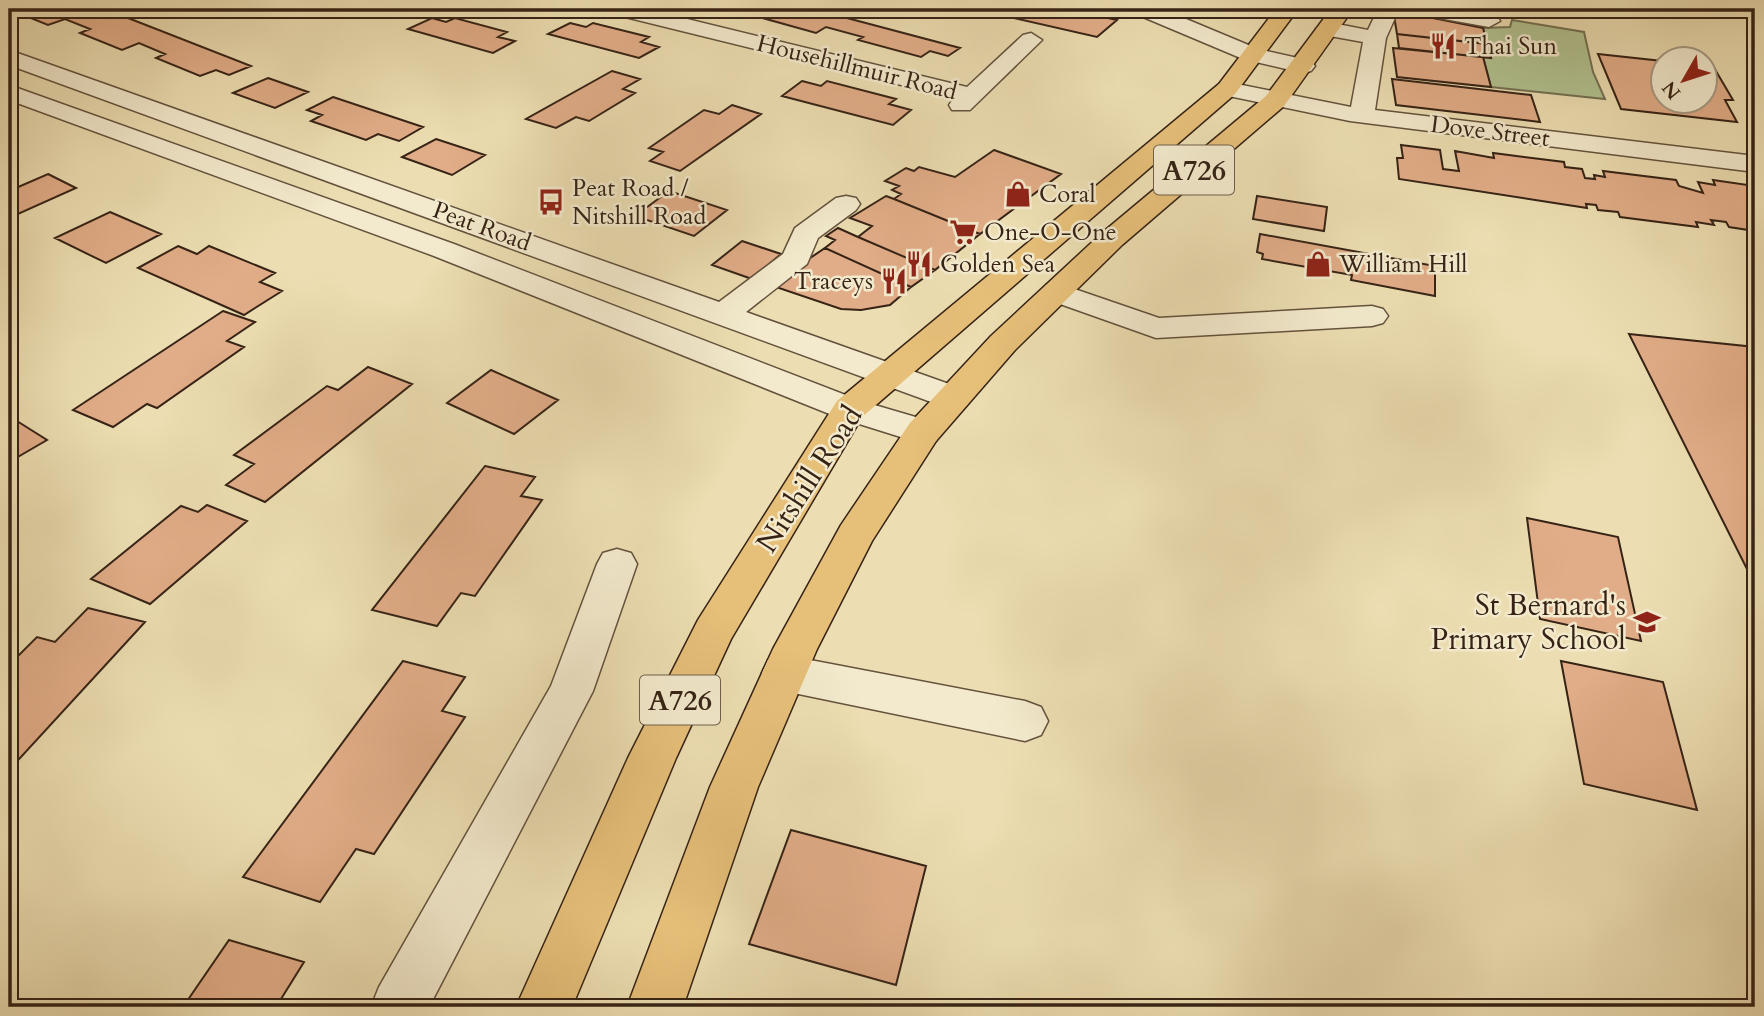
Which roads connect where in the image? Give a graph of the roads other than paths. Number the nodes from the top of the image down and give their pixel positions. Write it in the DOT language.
graph roads {
  1 [pos="621,9"];
  2 [pos="1144,9"];
  3 [pos="1287,9"];
  4 [pos="1342,9"];
  5 [pos="1388,9"];
  6 [pos="1422,9"];
  7 [pos="1489,21"];
  8 [pos="1327,29"];
  9 [pos="1375,38"];
  10 [pos="1031,40"];
  11 [pos="1251,54"];
  12 [pos="9,57"];
  13 [pos="1303,66"];
  14 [pos="1227,89"];
  15 [pos="9,92"];
  16 [pos="1275,101"];
  17 [pos="43,106"];
  18 [pos="1362,115"];
  19 [pos="9,120"];
  20 [pos="1755,164"];
  21 [pos="846,204"];
  22 [pos="1057,292"];
  23 [pos="725,313"];
  24 [pos="1373,316"];
  25 [pos="889,373"];
  26 [pos="954,398"];
  27 [pos="849,410"];
  28 [pos="923,432"];
  29 [pos="617,564"];
  30 [pos="784,673"];
  31 [pos="1025,721"];
  32 [pos="399,1007"];
  33 [pos="544,1007"];
  34 [pos="655,1007"];
  1 -- 10 [label="street, Househillmuir Road"];
  2 -- 11 [label="street"];
  3 -- 11 [label="main road, Nitshill Road / A726"];
  4 -- 8 [label="main road, A726"];
  5 -- 9 [label="street"];
  6 -- 7 [label="street"];
  8 -- 9 [label="street"];
  8 -- 13 [label="main road, A726"];
  9 -- 18 [label="street"];
  11 -- 13 [label="street"];
  11 -- 14 [label="main road, Nitshill Road / A726"];
  12 -- 23 [label="street, Peat Road"];
  13 -- 16 [label="main road, A726"];
  14 -- 16 [label="street, Dove Street"];
  14 -- 25 [label="main road, Nitshill Road / A726"];
  15 -- 17 [label="street, Peat Road"];
  16 -- 18 [label="street, Dove Street"];
  16 -- 22 [label="main road, A726"];
  17 -- 19 [label="street"];
  17 -- 27 [label="street, Peat Road"];
  18 -- 20 [label="street, Dove Street"];
  21 -- 23 [label="street"];
  22 -- 24 [label="street"];
  22 -- 26 [label="main road, A726"];
  23 -- 25 [label="street, Peat Road"];
  25 -- 26 [label="street, Peat Road"];
  25 -- 27 [label="main road, Nitshill Road / A726"];
  26 -- 28 [label="main road, A726"];
  27 -- 28 [label="street, Peat Road"];
  27 -- 33 [label="main road, Nitshill Road / A726"];
  28 -- 30 [label="main road, A726"];
  29 -- 32 [label="street"];
  30 -- 31 [label="street"];
  30 -- 34 [label="main road, A726"];
}
